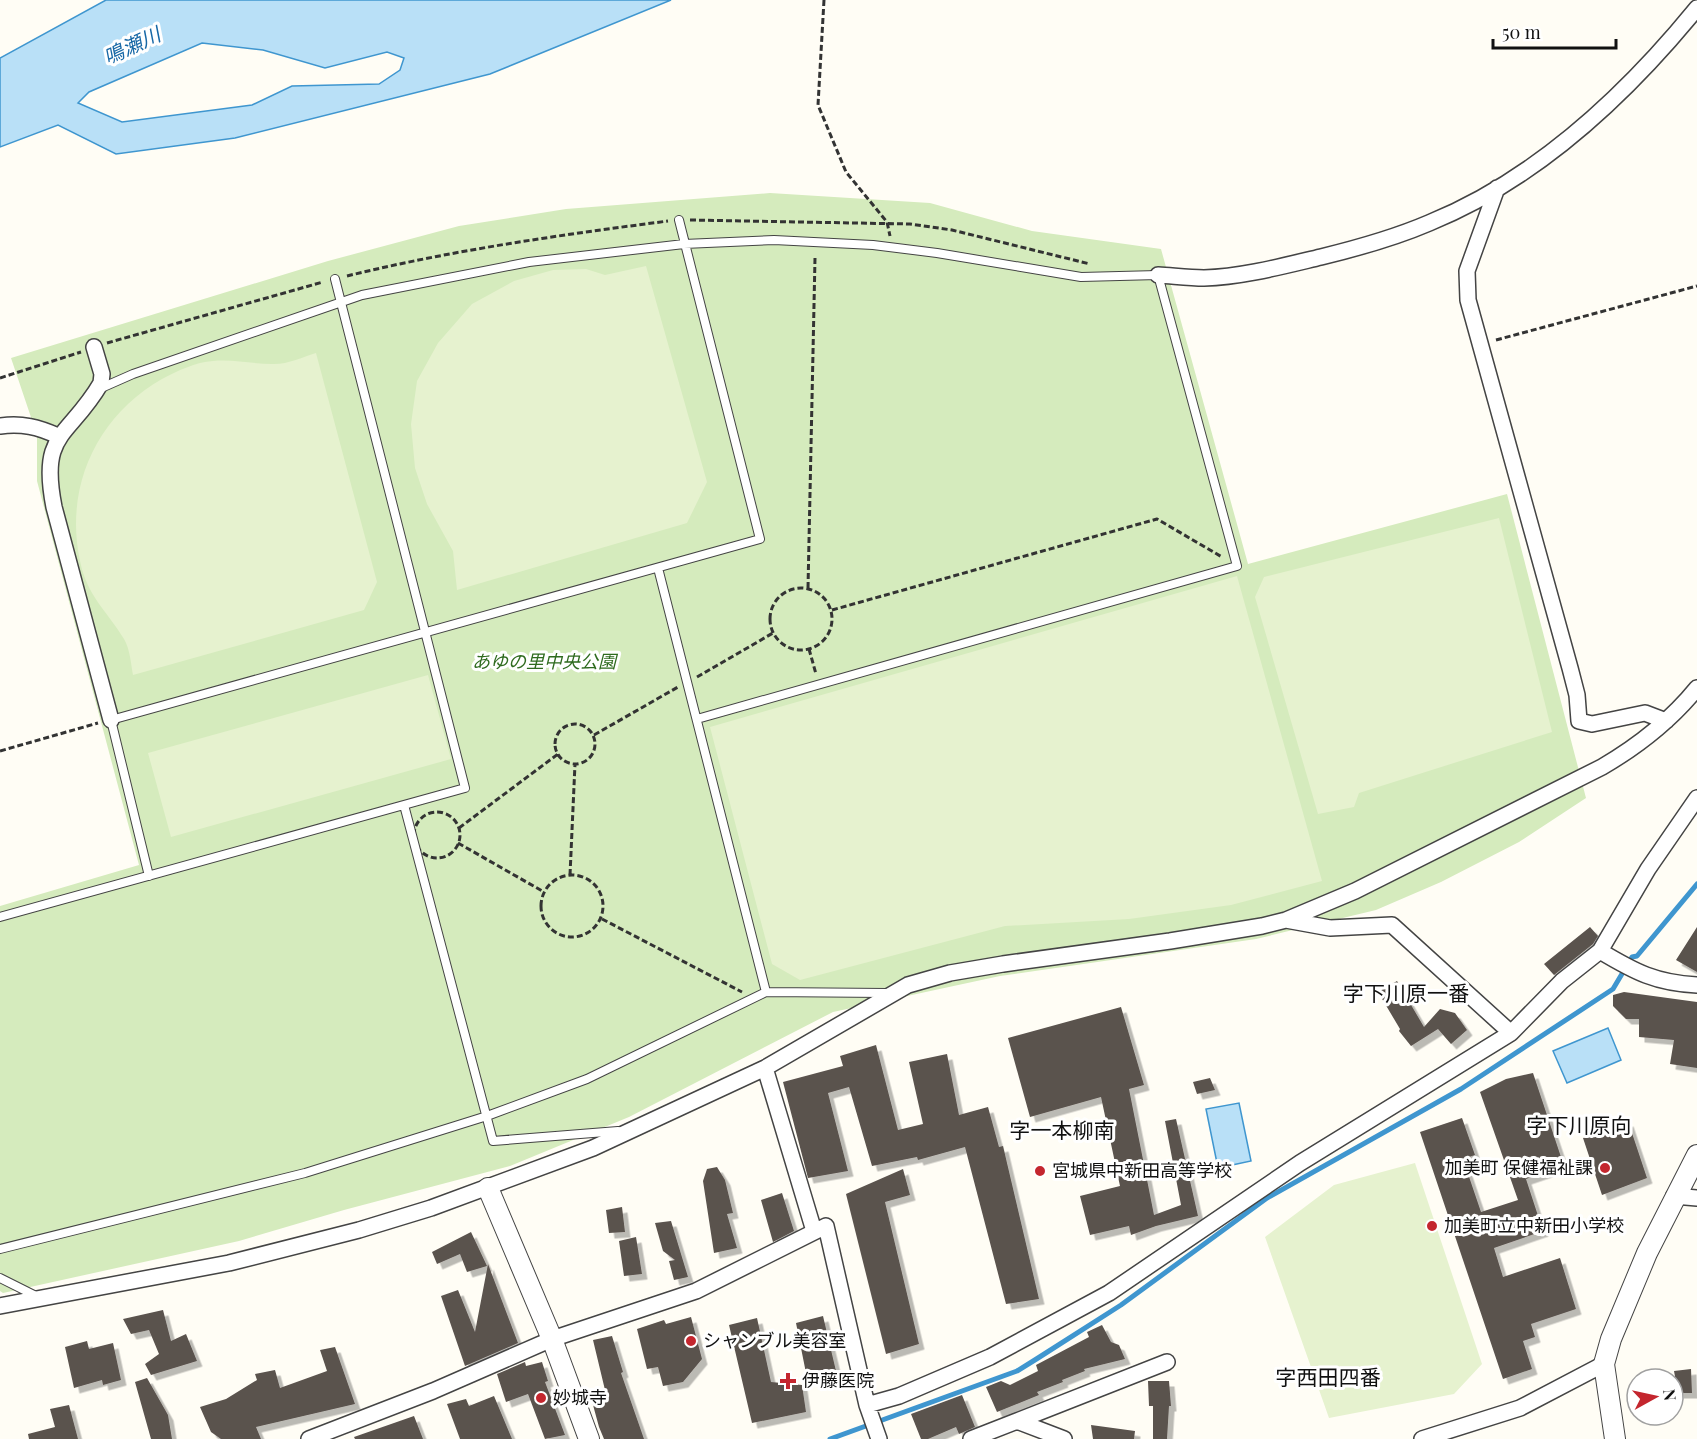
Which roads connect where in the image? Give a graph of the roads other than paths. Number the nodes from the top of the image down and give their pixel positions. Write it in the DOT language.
graph roads {
  1 [pos="1697,8"];
  2 [pos="1497,188"];
  3 [pos="678,220"];
  4 [pos="684,244"];
  5 [pos="1158,275"];
  6 [pos="335,279"];
  7 [pos="341,302"];
  8 [pos="94,347"];
  9 [pos="96,391"];
  10 [pos="0,426"];
  11 [pos="58,436"];
  12 [pos="658,568"];
  13 [pos="426,632"];
  14 [pos="1697,688"];
  15 [pos="697,719"];
  16 [pos="111,720"];
  17 [pos="1666,721"];
  18 [pos="1697,798"];
  19 [pos="404,805"];
  20 [pos="149,876"];
  21 [pos="0,917"];
  22 [pos="1286,920"];
  23 [pos="1600,951"];
  24 [pos="1697,985"];
  25 [pos="766,992"];
  26 [pos="895,993"];
  27 [pos="1511,1033"];
  28 [pos="765,1068"];
  29 [pos="487,1116"];
  30 [pos="628,1131"];
  31 [pos="1697,1155"];
  32 [pos="488,1188"];
  33 [pos="1674,1196"];
  34 [pos="1697,1198"];
  35 [pos="814,1231"];
  36 [pos="0,1249"];
  37 [pos="0,1278"];
  38 [pos="42,1298"];
  39 [pos="0,1306"];
  40 [pos="552,1339"];
  41 [pos="1167,1362"];
  42 [pos="1604,1364"];
  43 [pos="869,1408"];
  44 [pos="1017,1421"];
  45 [pos="878,1436"];
  46 [pos="309,1439"];
  47 [pos="589,1439"];
  48 [pos="972,1439"];
  49 [pos="1064,1439"];
  50 [pos="1422,1439"];
  51 [pos="1615,1439"];
  1 -- 2 [label="street"];
  2 -- 5 [label="street"];
  2 -- 17 [label="street"];
  3 -- 4 [label="lane"];
  4 -- 5 [label="lane"];
  4 -- 7 [label="lane"];
  4 -- 12 [label="lane"];
  5 -- 15 [label="lane"];
  6 -- 7 [label="lane"];
  7 -- 9 [label="lane"];
  7 -- 13 [label="lane"];
  8 -- 9 [label="street"];
  9 -- 11 [label="street"];
  10 -- 11 [label="street"];
  11 -- 16 [label="street"];
  12 -- 13 [label="lane"];
  12 -- 15 [label="lane"];
  13 -- 16 [label="lane"];
  13 -- 19 [label="lane"];
  14 -- 17 [label="street"];
  15 -- 25 [label="lane"];
  16 -- 20 [label="lane"];
  17 -- 22 [label="street"];
  18 -- 23 [label="street"];
  19 -- 20 [label="lane"];
  19 -- 29 [label="lane"];
  20 -- 21 [label="lane"];
  22 -- 26 [label="street"];
  22 -- 27 [label="street"];
  23 -- 24 [label="street"];
  23 -- 27 [label="street"];
  25 -- 26 [label="lane"];
  25 -- 29 [label="lane"];
  26 -- 28 [label="street"];
  27 -- 43 [label="street"];
  28 -- 30 [label="street"];
  28 -- 35 [label="street"];
  29 -- 30 [label="lane"];
  29 -- 36 [label="lane"];
  30 -- 32 [label="street"];
  31 -- 33 [label="street"];
  32 -- 38 [label="street"];
  32 -- 40 [label="street"];
  33 -- 34 [label="street"];
  33 -- 42 [label="street"];
  35 -- 40 [label="street"];
  35 -- 43 [label="street"];
  37 -- 38 [label="lane"];
  38 -- 39 [label="street"];
  40 -- 46 [label="street"];
  40 -- 47 [label="street"];
  41 -- 44 [label="street"];
  42 -- 50 [label="street"];
  42 -- 51 [label="street"];
  43 -- 45 [label="street"];
  44 -- 48 [label="street"];
  44 -- 49 [label="street"];
}
